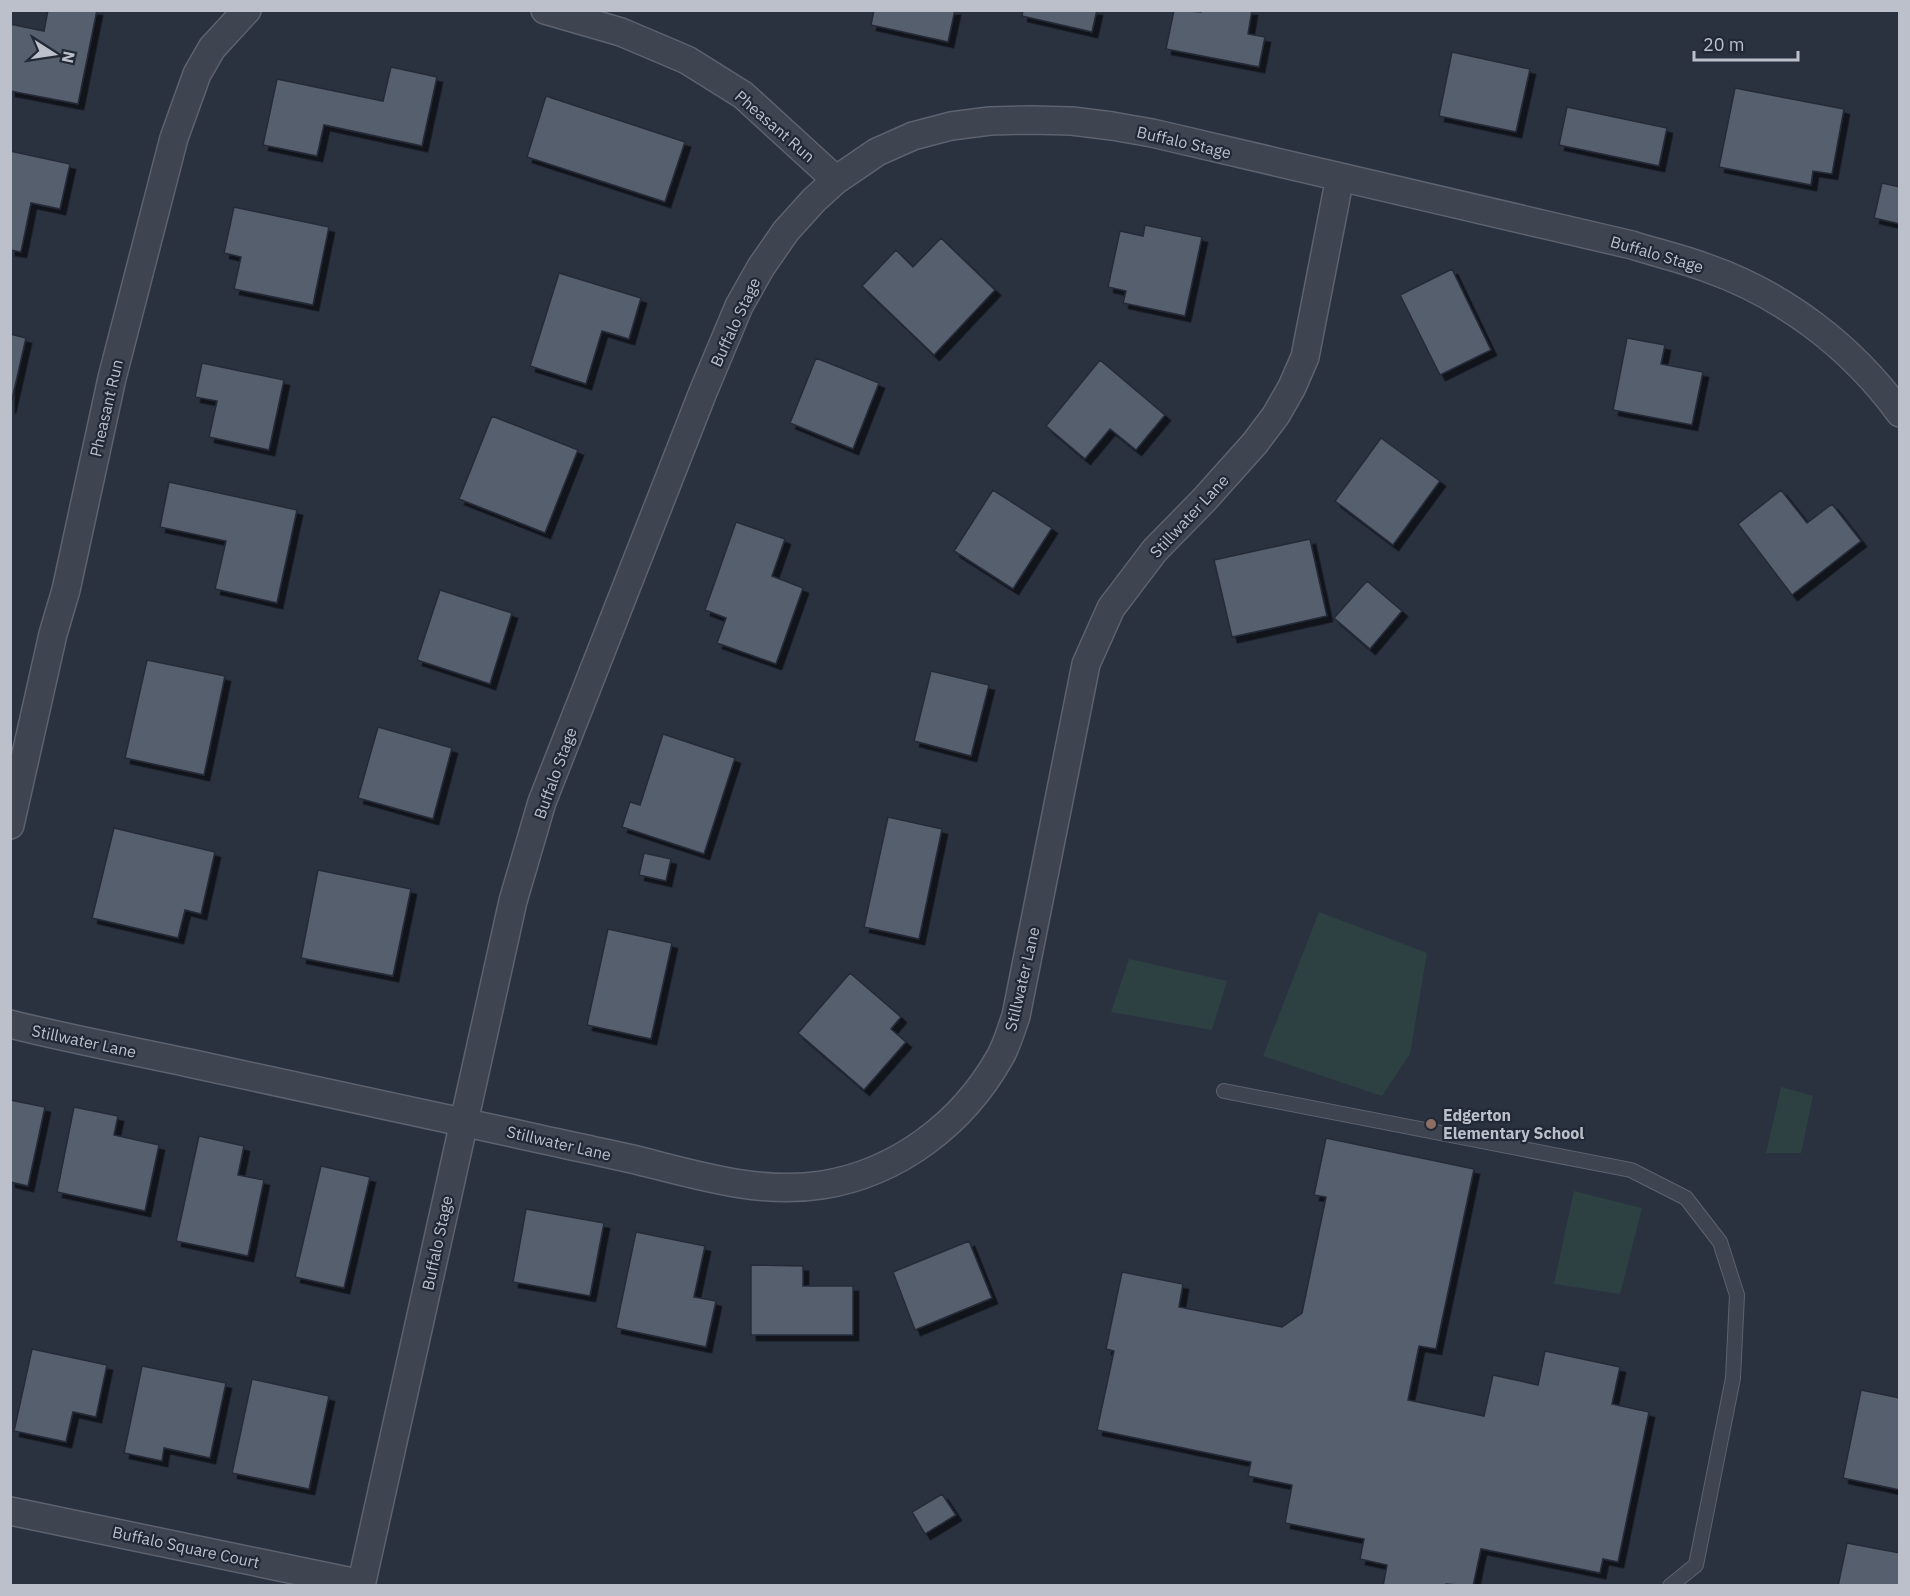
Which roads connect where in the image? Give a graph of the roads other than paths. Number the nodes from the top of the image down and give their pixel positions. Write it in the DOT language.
graph roads {
  1 [pos="247,10"];
  2 [pos="545,10"];
  3 [pos="1340,177"];
  4 [pos="836,180"];
  5 [pos="1899,413"];
  6 [pos="10,825"];
  7 [pos="10,1024"];
  8 [pos="1224,1090"];
  9 [pos="463,1122"];
  10 [pos="10,1511"];
  11 [pos="362,1585"];
  12 [pos="1670,1586"];
  1 -- 6 [label="street, Pheasant Run"];
  2 -- 4 [label="street, Pheasant Run"];
  3 -- 4 [label="street, Buffalo Stage"];
  3 -- 5 [label="street, Buffalo Stage"];
  3 -- 9 [label="street, Stillwater Lane"];
  4 -- 9 [label="street, Buffalo Stage"];
  7 -- 9 [label="street, Stillwater Lane"];
  8 -- 12 [label="lane"];
  9 -- 11 [label="street, Buffalo Stage"];
  10 -- 11 [label="street, Buffalo Square Court"];
}
